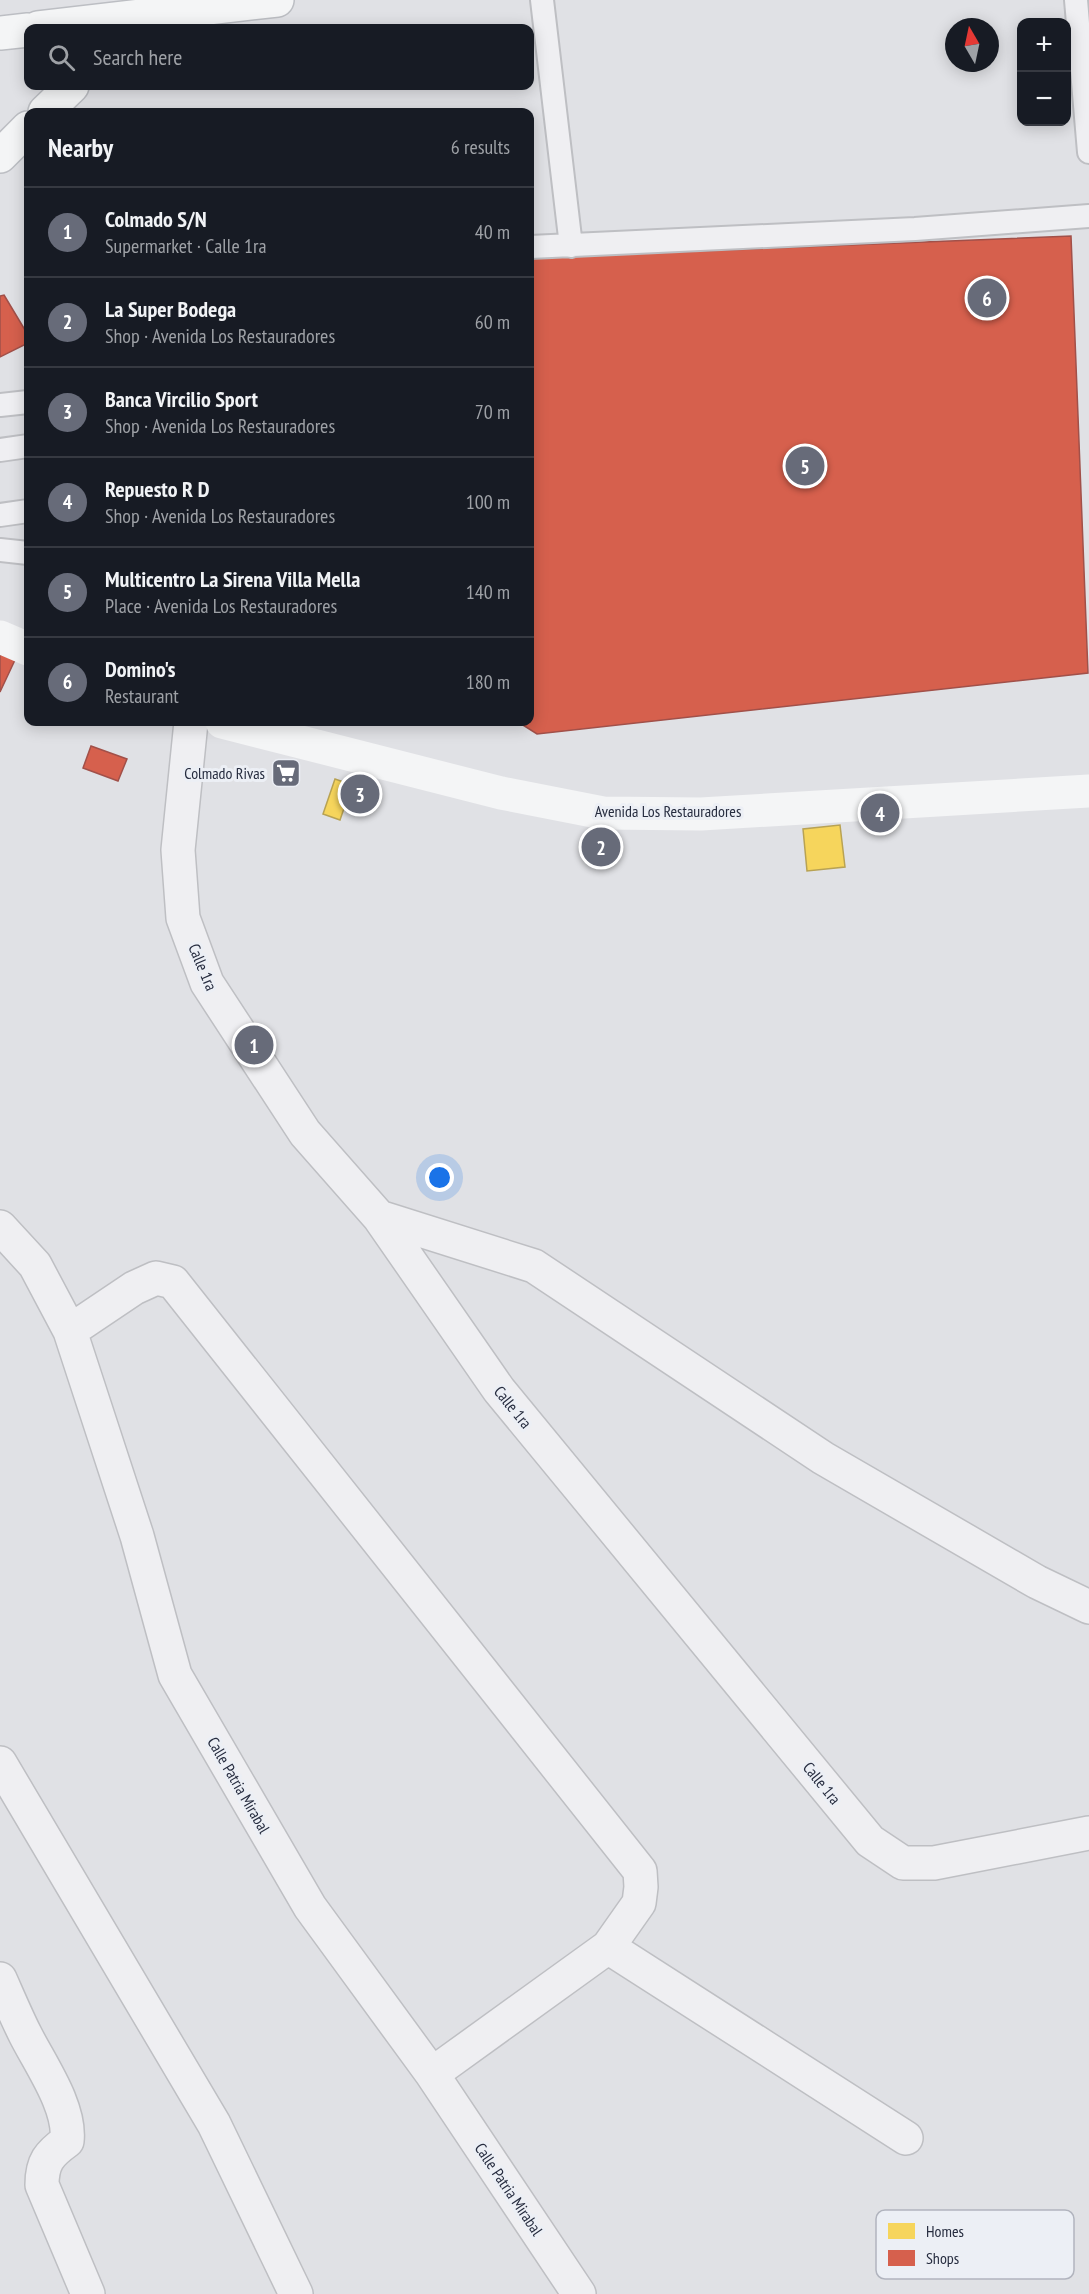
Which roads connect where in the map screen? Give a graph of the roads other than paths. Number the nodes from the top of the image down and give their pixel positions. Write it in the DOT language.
graph roads {
  1 [pos="277,0"];
  2 [pos="542,0"];
  3 [pos="1076,0"];
  4 [pos="189,11"];
  5 [pos="74,24"];
  6 [pos="166,24"];
  7 [pos="24,30"];
  8 [pos="0,33"];
  9 [pos="68,90"];
  10 [pos="49,108"];
  11 [pos="24,132"];
  12 [pos="1089,152"];
  13 [pos="0,156"];
  14 [pos="1089,216"];
  15 [pos="571,246"];
  16 [pos="534,247"];
  17 [pos="24,402"];
  18 [pos="0,405"];
  19 [pos="24,447"];
  20 [pos="0,450"];
  21 [pos="24,511"];
  22 [pos="0,514"];
  23 [pos="0,550"];
  24 [pos="24,553"];
  25 [pos="0,637"];
  26 [pos="24,646"];
  27 [pos="191,726"];
  28 [pos="238,726"];
  29 [pos="1089,790"];
  30 [pos="379,1217"];
  31 [pos="0,1227"];
  32 [pos="70,1331"];
  33 [pos="1089,1607"];
  34 [pos="0,1763"];
  35 [pos="1089,1833"];
  36 [pos="608,1947"];
  37 [pos="0,1979"];
  38 [pos="432,2074"];
  39 [pos="906,2138"];
  40 [pos="88,2294"];
  41 [pos="296,2294"];
  42 [pos="579,2294"];
  1 -- 4 [label="street"];
  2 -- 15 [label="lane"];
  3 -- 12 [label="lane"];
  4 -- 5 [label="street"];
  4 -- 6 [label="street"];
  7 -- 8 [label="street"];
  9 -- 10 [label="street"];
  11 -- 13 [label="street"];
  14 -- 15 [label="lane"];
  15 -- 16 [label="lane"];
  17 -- 18 [label="lane"];
  19 -- 20 [label="lane"];
  21 -- 22 [label="lane"];
  23 -- 24 [label="lane"];
  25 -- 26 [label="street"];
  27 -- 30 [label="street, Calle 1ra"];
  28 -- 29 [label="street, Avenida Los Restauradores"];
  30 -- 33 [label="street"];
  30 -- 35 [label="street, Calle 1ra"];
  31 -- 32 [label="street, Calle Patria Mirabal"];
  32 -- 36 [label="street"];
  32 -- 38 [label="street, Calle Patria Mirabal"];
  34 -- 41 [label="street"];
  36 -- 38 [label="street"];
  36 -- 39 [label="street"];
  37 -- 40 [label="street"];
  38 -- 42 [label="street, Calle Patria Mirabal"];
}
